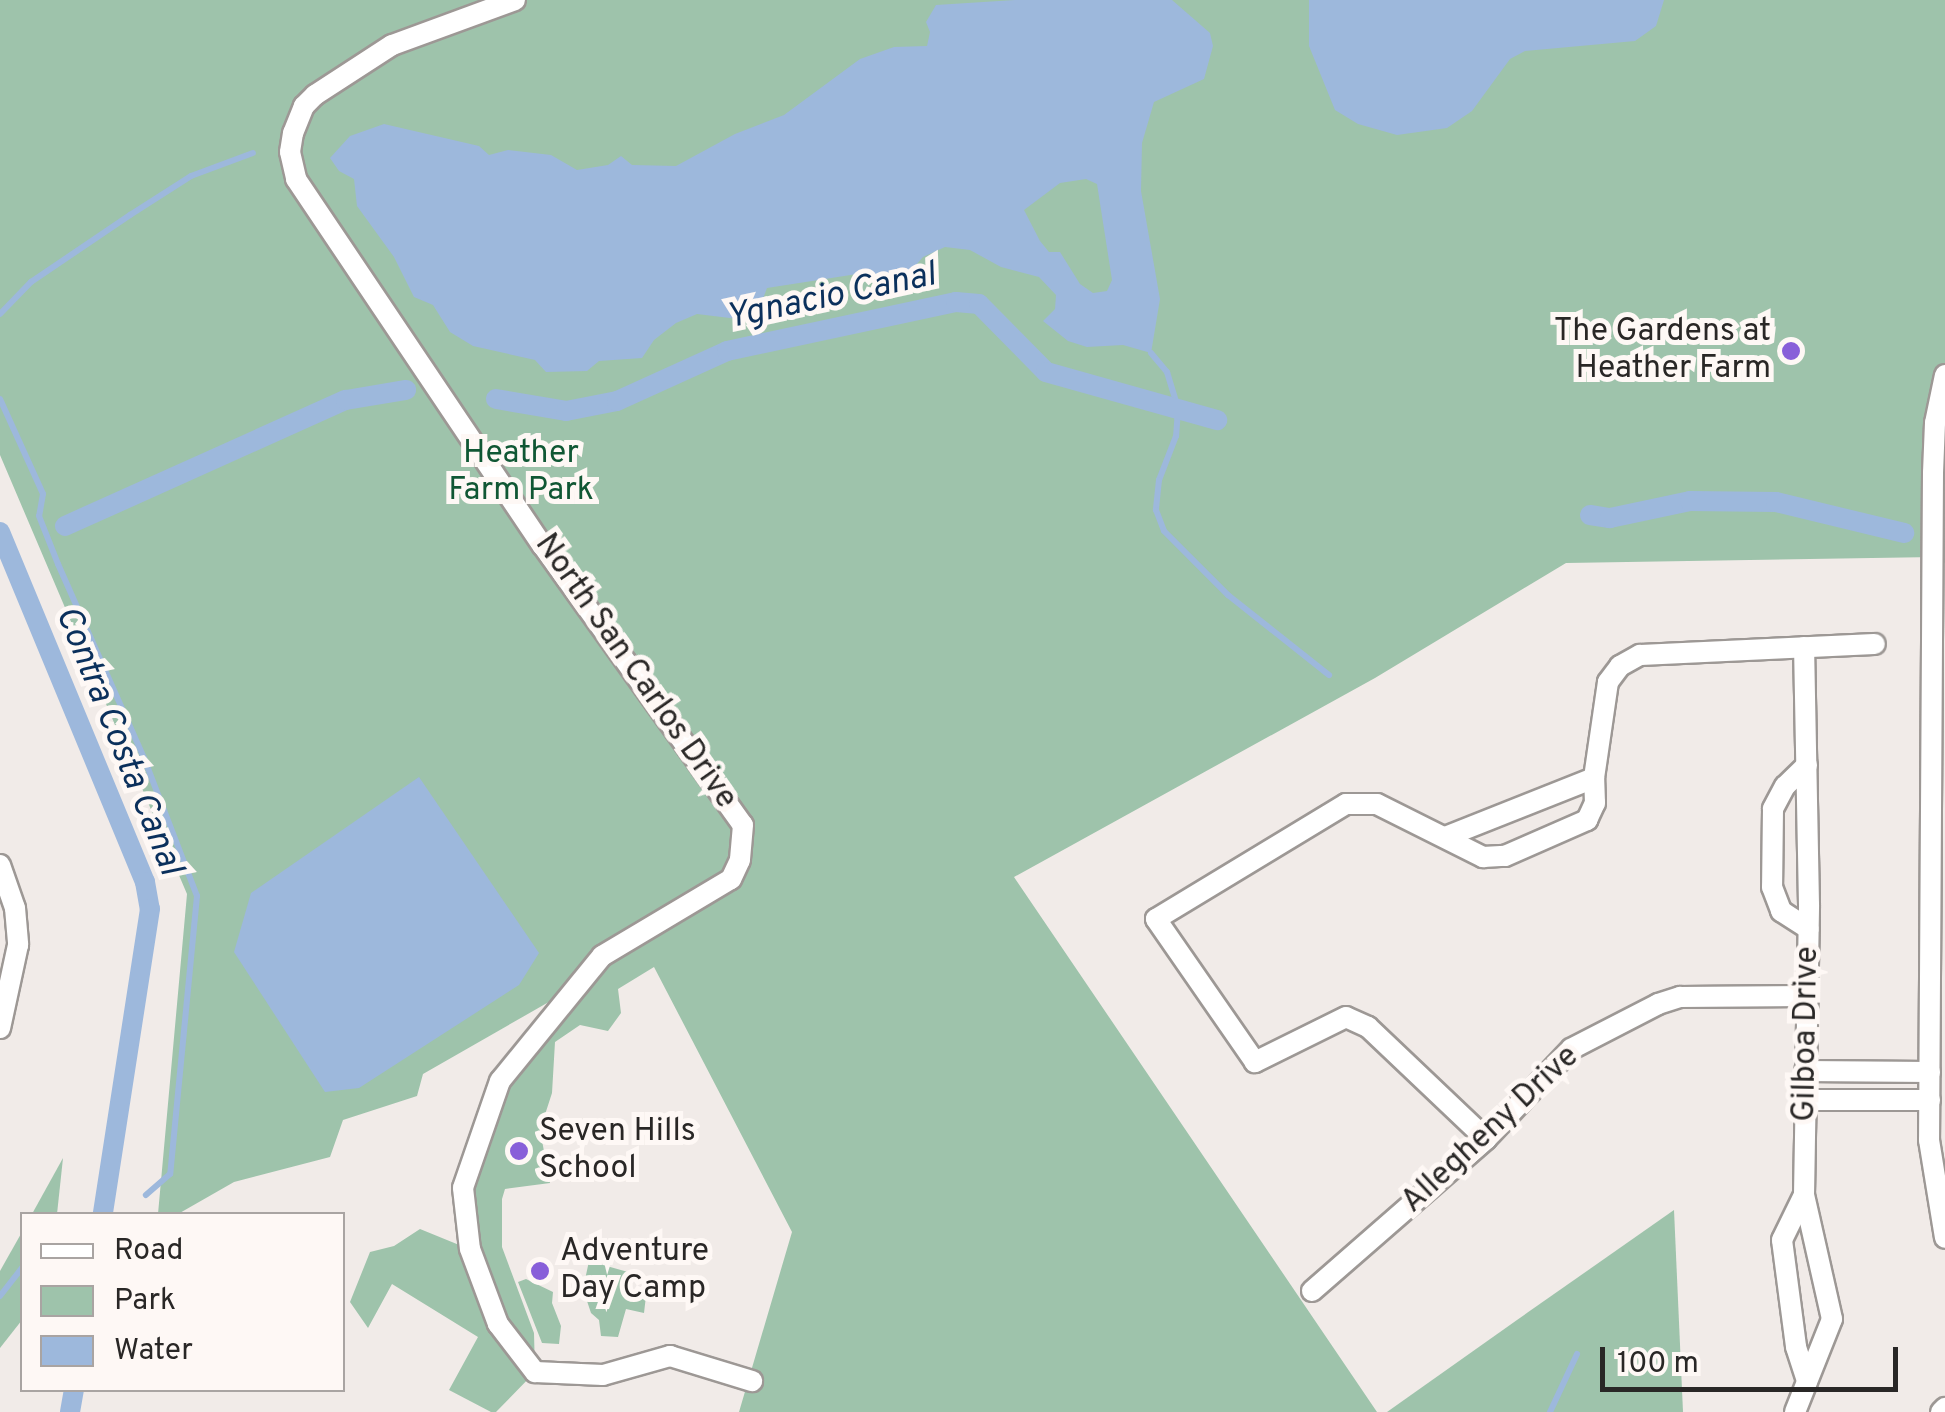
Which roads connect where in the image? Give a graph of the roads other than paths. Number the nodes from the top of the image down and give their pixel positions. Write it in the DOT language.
graph roads {
  1 [pos="516,0"];
  2 [pos="1945,375"];
  3 [pos="1875,644"];
  4 [pos="1804,646"];
  5 [pos="1940,646"];
  6 [pos="1807,765"];
  7 [pos="1594,778"];
  8 [pos="1445,838"];
  9 [pos="1939,848"];
  10 [pos="0,865"];
  11 [pos="1808,929"];
  12 [pos="1806,996"];
  13 [pos="0,1028"];
  14 [pos="1935,1061"];
  15 [pos="1806,1071"];
  16 [pos="1805,1100"];
  17 [pos="1930,1100"];
  18 [pos="1482,1144"];
  19 [pos="1804,1195"];
  20 [pos="1945,1238"];
  21 [pos="1312,1291"];
  22 [pos="752,1380"];
  23 [pos="1808,1382"];
  24 [pos="1795,1412"];
  1 -- 22 [label="street, North San Carlos Drive"];
  2 -- 5 [label="street"];
  3 -- 4 [label="street"];
  4 -- 6 [label="street, Gilboa Drive"];
  4 -- 7 [label="street"];
  5 -- 9 [label="street"];
  6 -- 11 [label="street, Gilboa Drive"];
  6 -- 11 [label="street"];
  7 -- 8 [label="street"];
  7 -- 8 [label="street"];
  8 -- 18 [label="street"];
  9 -- 14 [label="street"];
  10 -- 13 [label="street"];
  11 -- 12 [label="street, Gilboa Drive"];
  12 -- 15 [label="street, Gilboa Drive"];
  12 -- 18 [label="street, Allegheny Drive"];
  14 -- 15 [label="street"];
  14 -- 17 [label="street"];
  15 -- 16 [label="street, Gilboa Drive"];
  16 -- 17 [label="street"];
  16 -- 19 [label="street, Gilboa Drive"];
  17 -- 20 [label="street"];
  18 -- 21 [label="street, Allegheny Drive"];
  19 -- 23 [label="street, Gilboa Drive"];
  19 -- 23 [label="street"];
  23 -- 24 [label="street, Gilboa Drive"];
}
